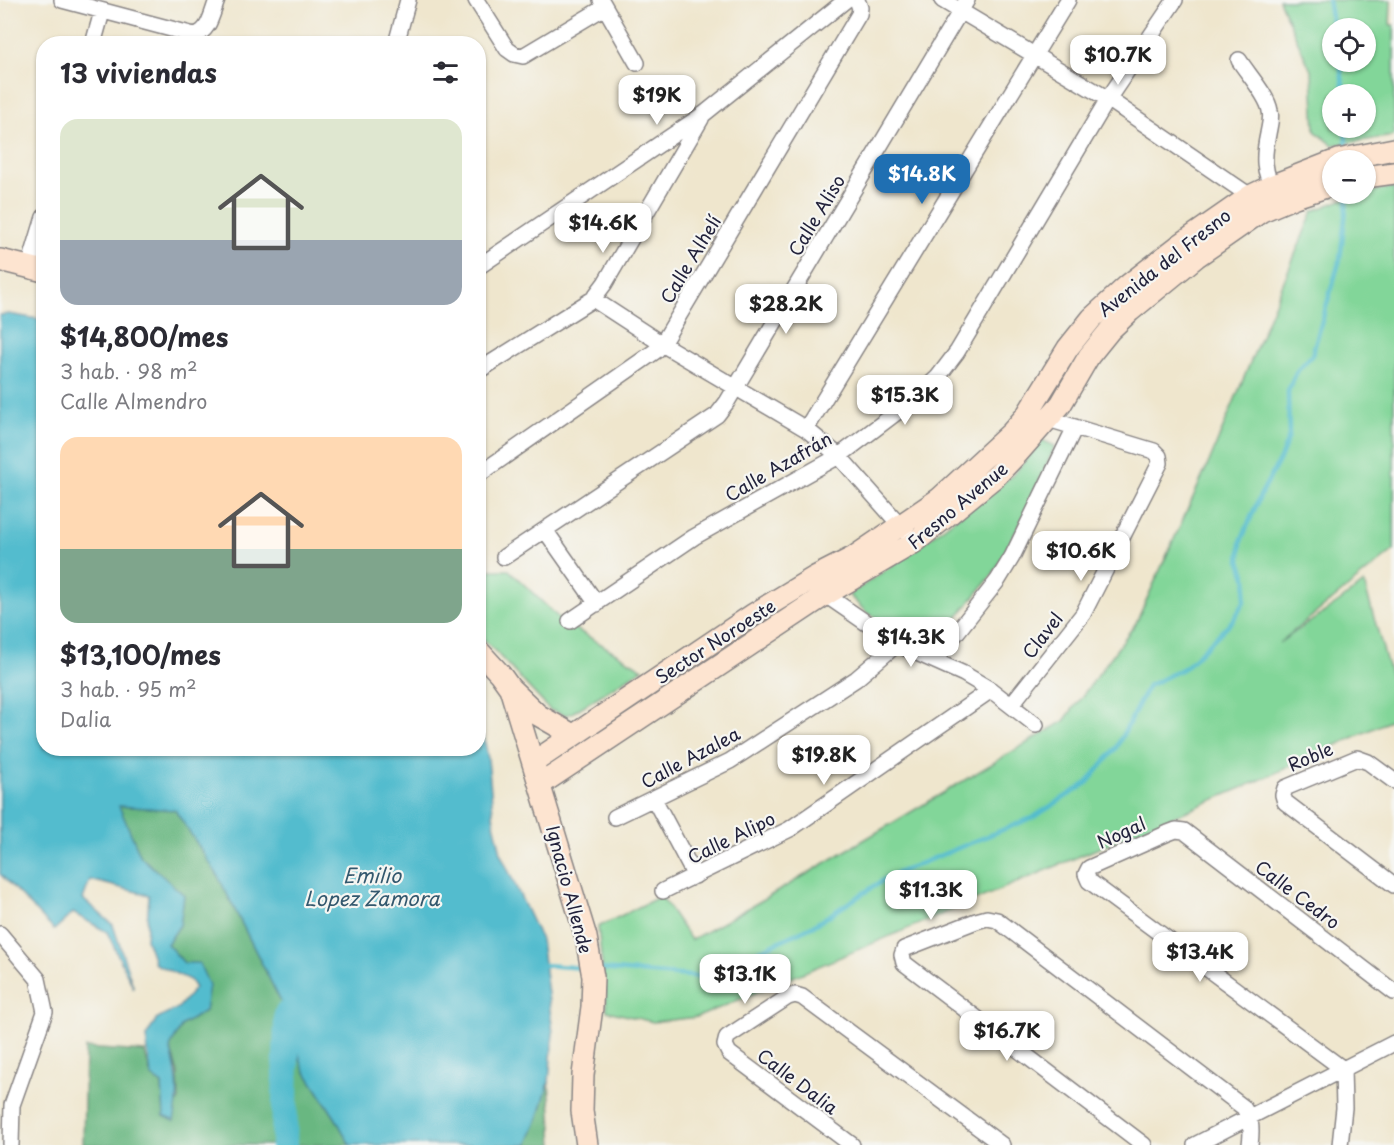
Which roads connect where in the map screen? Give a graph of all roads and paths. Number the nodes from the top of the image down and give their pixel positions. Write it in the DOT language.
graph roads {
  1 [pos="62,0"];
  2 [pos="217,0"];
  3 [pos="408,0"];
  4 [pos="476,0"];
  5 [pos="846,0"];
  6 [pos="856,0"];
  7 [pos="942,0"];
  8 [pos="1068,0"];
  9 [pos="1175,0"];
  10 [pos="603,4"];
  11 [pos="964,6"];
  12 [pos="102,12"];
  13 [pos="95,36"];
  14 [pos="398,36"];
  15 [pos="1032,55"];
  16 [pos="1239,60"];
  17 [pos="637,63"];
  18 [pos="1108,99"];
  19 [pos="704,114"];
  20 [pos="1322,168"];
  21 [pos="1322,187"];
  22 [pos="1276,194"];
  23 [pos="1256,204"];
  24 [pos="0,260"];
  25 [pos="486,262"];
  26 [pos="36,269"];
  27 [pos="593,299"];
  28 [pos="662,344"];
  29 [pos="486,366"];
  30 [pos="736,387"];
  31 [pos="1048,419"];
  32 [pos="1075,427"];
  33 [pos="806,429"];
  34 [pos="839,456"];
  35 [pos="486,469"];
  36 [pos="545,530"];
  37 [pos="908,534"];
  38 [pos="504,557"];
  39 [pos="808,582"];
  40 [pos="825,596"];
  41 [pos="597,604"];
  42 [pos="570,621"];
  43 [pos="897,644"];
  44 [pos="486,658"];
  45 [pos="935,660"];
  46 [pos="510,688"];
  47 [pos="991,690"];
  48 [pos="1011,705"];
  49 [pos="1036,725"];
  50 [pos="573,735"];
  51 [pos="534,762"];
  52 [pos="1394,781"];
  53 [pos="541,784"];
  54 [pos="654,799"];
  55 [pos="615,817"];
  56 [pos="1176,830"];
  57 [pos="694,876"];
  58 [pos="1394,885"];
  59 [pos="663,891"];
  60 [pos="0,933"];
  61 [pos="1394,992"];
  62 [pos="1394,1043"];
  63 [pos="1343,1069"];
  64 [pos="1250,1118"];
  65 [pos="11,1145"];
  66 [pos="587,1145"];
  67 [pos="852,1145"];
  68 [pos="1002,1145"];
  69 [pos="1144,1145"];
  70 [pos="1195,1145"];
  71 [pos="1250,1145"];
  72 [pos="1340,1145"];
  1 -- 12 [label="street"];
  2 -- 12 [label="street"];
  3 -- 14 [label="street"];
  4 -- 10 [label="street"];
  5 -- 19 [label="street"];
  6 -- 28 [label="street, Calle Alhelí"];
  7 -- 11 [label="street"];
  8 -- 15 [label="street"];
  9 -- 18 [label="street, Calle Azafrán"];
  10 -- 17 [label="street"];
  11 -- 15 [label="street"];
  11 -- 30 [label="street, Calle Aliso"];
  12 -- 13 [label="street"];
  15 -- 18 [label="street"];
  15 -- 33 [label="street"];
  16 -- 22 [label="street"];
  18 -- 23 [label="street"];
  18 -- 34 [label="street, Calle Azafrán"];
  19 -- 25 [label="street"];
  19 -- 27 [label="street"];
  20 -- 22 [label="street"];
  21 -- 22 [label="street, Fresno Avenue"];
  22 -- 23 [label="street, Fresno Avenue"];
  23 -- 31 [label="street, Fresno Avenue"];
  23 -- 37 [label="street, Avenida del Fresno"];
  24 -- 26 [label="street"];
  27 -- 28 [label="street"];
  27 -- 29 [label="street"];
  28 -- 30 [label="street"];
  28 -- 35 [label="street, Calle Alhelí"];
  30 -- 33 [label="street"];
  30 -- 36 [label="street, Calle Aliso"];
  31 -- 32 [label="street"];
  31 -- 37 [label="street, Fresno Avenue"];
  32 -- 45 [label="street"];
  32 -- 48 [label="street, Clavel"];
  33 -- 34 [label="street"];
  34 -- 37 [label="street"];
  34 -- 41 [label="street, Calle Azafrán"];
  36 -- 38 [label="street, Calle Aliso"];
  36 -- 41 [label="street"];
  37 -- 39 [label="street, Sector Noroeste"];
  37 -- 40 [label="street, Fresno Avenue"];
  39 -- 40 [label="street"];
  39 -- 50 [label="street, Sector Noroeste"];
  40 -- 43 [label="street"];
  40 -- 53 [label="street, Fresno Avenue"];
  41 -- 42 [label="street, Calle Azafrán"];
  43 -- 45 [label="street"];
  43 -- 54 [label="street, Calle Azalea"];
  44 -- 46 [label="street, Ignacio Allende"];
  45 -- 47 [label="street"];
  46 -- 50 [label="street"];
  46 -- 51 [label="street, Ignacio Allende"];
  47 -- 48 [label="street"];
  47 -- 57 [label="street, Calle Alipo"];
  48 -- 49 [label="street"];
  50 -- 51 [label="street, Sector Noroeste"];
  51 -- 53 [label="street, Ignacio Allende"];
  52 -- 58 [label="street, Roble"];
  53 -- 66 [label="street, Ignacio Allende"];
  54 -- 55 [label="street, Calle Azalea"];
  54 -- 57 [label="street"];
  56 -- 61 [label="street, Calle Cedro"];
  56 -- 63 [label="street, Nogal"];
  57 -- 59 [label="street, Calle Alipo"];
  60 -- 65 [label="street"];
  62 -- 63 [label="street"];
  63 -- 64 [label="street"];
  63 -- 72 [label="street"];
  64 -- 69 [label="street"];
  64 -- 70 [label="street"];
  64 -- 71 [label="street"];
  67 -- 68 [label="street, Calle Dalia"];
}
